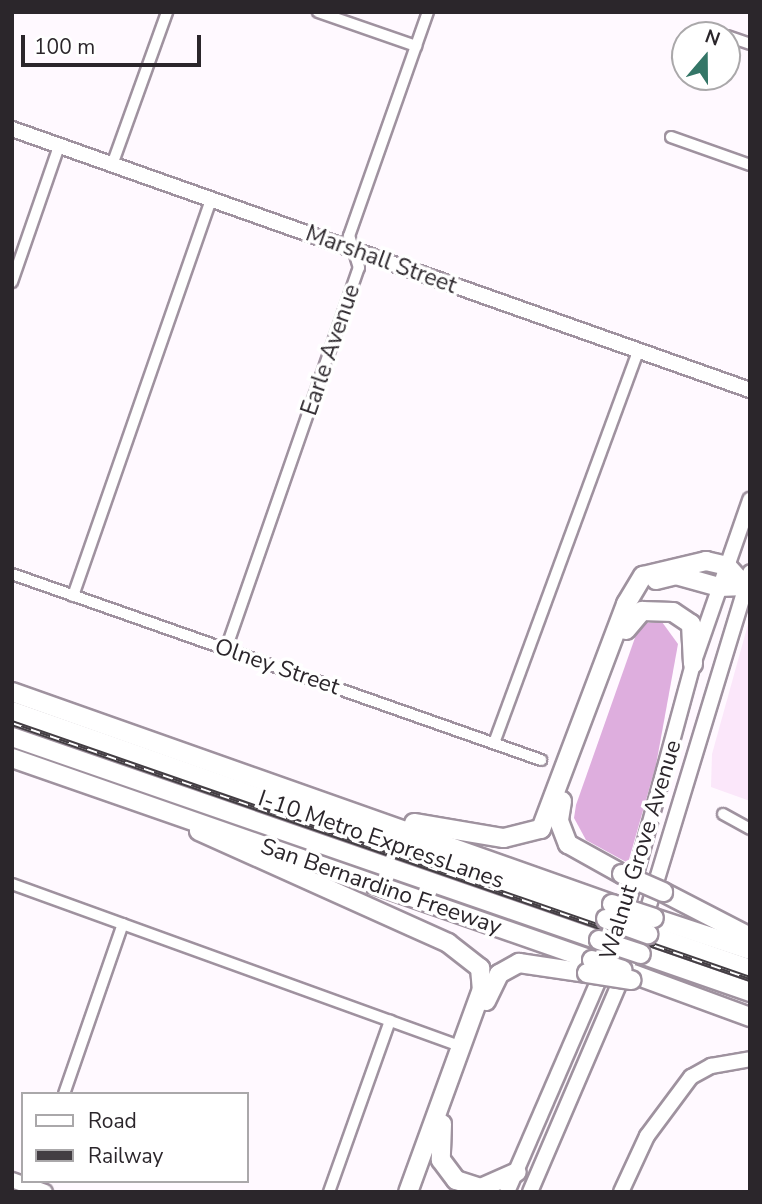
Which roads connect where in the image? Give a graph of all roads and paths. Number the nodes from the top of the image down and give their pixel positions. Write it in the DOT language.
graph roads {
  1 [pos="167,12"];
  2 [pos="318,12"];
  3 [pos="428,12"];
  4 [pos="415,46"];
  5 [pos="12,129"];
  6 [pos="671,137"];
  7 [pos="60,146"];
  8 [pos="112,165"];
  9 [pos="750,165"];
  10 [pos="211,199"];
  11 [pos="358,252"];
  12 [pos="12,282"];
  13 [pos="638,351"];
  14 [pos="750,390"];
  15 [pos="750,500"];
  16 [pos="727,566"];
  17 [pos="12,574"];
  18 [pos="747,579"];
  19 [pos="719,587"];
  20 [pos="74,596"];
  21 [pos="626,630"];
  22 [pos="226,649"];
  23 [pos="694,664"];
  24 [pos="12,692"];
  25 [pos="12,711"];
  26 [pos="12,737"];
  27 [pos="494,743"];
  28 [pos="12,758"];
  29 [pos="541,760"];
  30 [pos="163,810"];
  31 [pos="366,814"];
  32 [pos="723,814"];
  33 [pos="750,829"];
  34 [pos="12,884"];
  35 [pos="609,911"];
  36 [pos="123,924"];
  37 [pos="651,926"];
  38 [pos="750,937"];
  39 [pos="750,950"];
  40 [pos="590,967"];
  41 [pos="750,969"];
  42 [pos="750,992"];
  43 [pos="750,1017"];
  44 [pos="390,1021"];
  45 [pos="453,1044"];
  46 [pos="750,1059"];
  47 [pos="65,1092"];
  48 [pos="442,1124"];
  49 [pos="517,1172"];
  50 [pos="12,1180"];
  51 [pos="35,1188"];
  52 [pos="329,1192"];
  53 [pos="408,1192"];
  54 [pos="416,1192"];
  55 [pos="507,1192"];
  56 [pos="530,1192"];
  57 [pos="621,1192"];
  1 -- 8 [label="street"];
  2 -- 4 [label="street"];
  3 -- 4 [label="street, Earle Avenue"];
  4 -- 11 [label="street, Earle Avenue"];
  5 -- 7 [label="main road, Marshall Street"];
  6 -- 9 [label="street"];
  7 -- 8 [label="main road, Marshall Street"];
  7 -- 12 [label="street"];
  8 -- 10 [label="main road, Marshall Street"];
  10 -- 11 [label="main road, Marshall Street"];
  10 -- 20 [label="street"];
  11 -- 13 [label="main road, Marshall Street"];
  11 -- 22 [label="street, Earle Avenue"];
  13 -- 14 [label="main road, Marshall Street"];
  13 -- 27 [label="street"];
  15 -- 16 [label="main road, Walnut Grove Avenue"];
  16 -- 18 [label="highway"];
  16 -- 19 [label="main road, Walnut Grove Avenue"];
  16 -- 31 [label="highway"];
  17 -- 20 [label="street, Olney Street"];
  18 -- 19 [label="highway"];
  18 -- 56 [label="main road, Walnut Grove Avenue"];
  19 -- 21 [label="highway"];
  19 -- 23 [label="main road, Walnut Grove Avenue"];
  20 -- 22 [label="street, Olney Street"];
  21 -- 23 [label="highway"];
  21 -- 38 [label="highway, bridge"];
  22 -- 27 [label="street, Olney Street"];
  23 -- 49 [label="main road, Walnut Grove Avenue"];
  24 -- 31 [label="highway"];
  25 -- 35 [label="highway, I-10 Metro ExpressLanes"];
  26 -- 42 [label="highway, I-10 Metro ExpressLanes, bridge"];
  27 -- 29 [label="street, Olney Street"];
  28 -- 30 [label="highway, San Bernardino Freeway"];
  30 -- 40 [label="highway, San Bernardino Freeway"];
  30 -- 53 [label="highway"];
  31 -- 35 [label="highway"];
  32 -- 33 [label="street"];
  34 -- 36 [label="street"];
  35 -- 37 [label="highway, I-10 Metro ExpressLanes, bridge"];
  36 -- 44 [label="street"];
  36 -- 47 [label="street"];
  37 -- 39 [label="highway"];
  37 -- 41 [label="highway, I-10 Metro ExpressLanes"];
  40 -- 43 [label="highway, bridge"];
  40 -- 48 [label="highway"];
  44 -- 45 [label="street"];
  44 -- 52 [label="street"];
  46 -- 57 [label="main road"];
  48 -- 49 [label="highway"];
  48 -- 54 [label="highway"];
  49 -- 55 [label="main road, Walnut Grove Avenue"];
  50 -- 51 [label="main road"];
}
